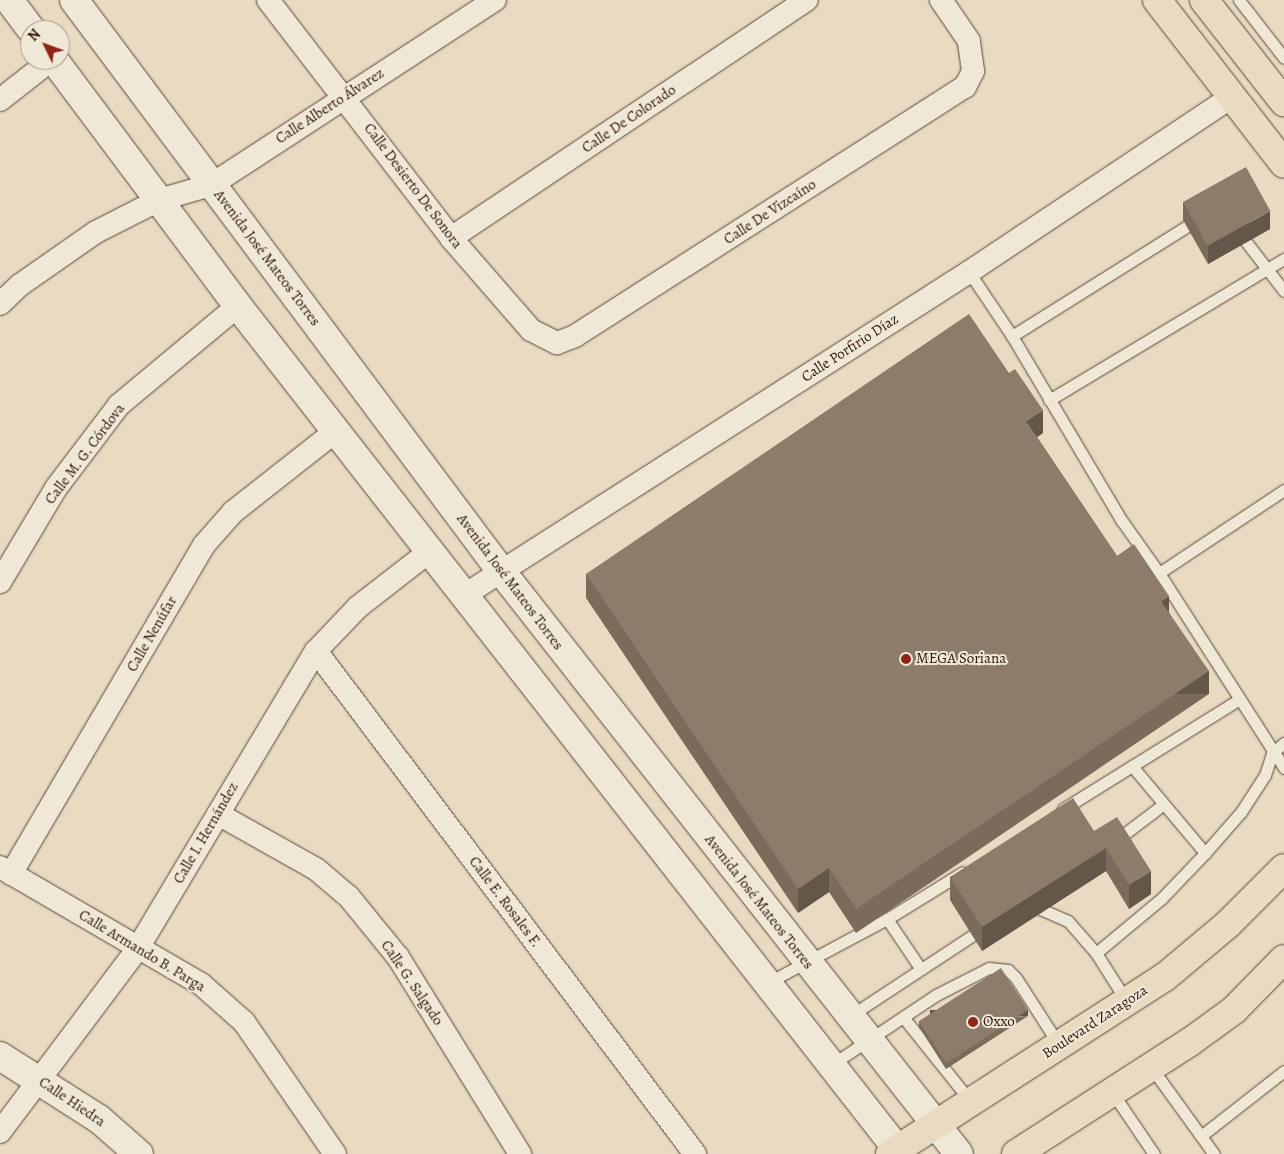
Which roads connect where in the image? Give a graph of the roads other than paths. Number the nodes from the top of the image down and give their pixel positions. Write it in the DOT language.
graph roads {
  1 [pos="9,0"];
  2 [pos="74,0"];
  3 [pos="268,0"];
  4 [pos="495,0"];
  5 [pos="806,0"];
  6 [pos="941,0"];
  7 [pos="1157,0"];
  8 [pos="1204,0"];
  9 [pos="1239,0"];
  10 [pos="24,20"];
  11 [pos="1284,58"];
  12 [pos="39,70"];
  13 [pos="60,70"];
  14 [pos="344,96"];
  15 [pos="1232,96"];
  16 [pos="0,100"];
  17 [pos="1284,102"];
  18 [pos="1284,164"];
  19 [pos="211,184"];
  20 [pos="159,200"];
  21 [pos="1212,214"];
  22 [pos="1227,217"];
  23 [pos="451,238"];
  24 [pos="1284,259"];
  25 [pos="1269,269"];
  26 [pos="969,272"];
  27 [pos="1284,291"];
  28 [pos="0,304"];
  29 [pos="238,306"];
  30 [pos="575,336"];
  31 [pos="1012,336"];
  32 [pos="1049,400"];
  33 [pos="336,431"];
  34 [pos="1284,490"];
  35 [pos="430,551"];
  36 [pos="501,571"];
  37 [pos="1159,573"];
  38 [pos="0,582"];
  39 [pos="463,596"];
  40 [pos="316,651"];
  41 [pos="1238,700"];
  42 [pos="1284,743"];
  43 [pos="1272,752"];
  44 [pos="1132,766"];
  45 [pos="1284,768"];
  46 [pos="1164,804"];
  47 [pos="218,814"];
  48 [pos="1052,816"];
  49 [pos="1105,849"];
  50 [pos="1205,853"];
  51 [pos="977,863"];
  52 [pos="1284,868"];
  53 [pos="5,871"];
  54 [pos="1017,911"];
  55 [pos="887,919"];
  56 [pos="996,921"];
  57 [pos="138,948"];
  58 [pos="1096,953"];
  59 [pos="1284,959"];
  60 [pos="806,962"];
  61 [pos="920,968"];
  62 [pos="767,983"];
  63 [pos="1127,1002"];
  64 [pos="848,1017"];
  65 [pos="903,1017"];
  66 [pos="867,1040"];
  67 [pos="1059,1045"];
  68 [pos="0,1056"];
  69 [pos="832,1065"];
  70 [pos="1151,1067"];
  71 [pos="1284,1071"];
  72 [pos="40,1079"];
  73 [pos="1112,1092"];
  74 [pos="971,1102"];
  75 [pos="935,1125"];
  76 [pos="0,1132"];
  77 [pos="1201,1136"];
  78 [pos="896,1152"];
  79 [pos="139,1154"];
  80 [pos="335,1154"];
  81 [pos="520,1154"];
  82 [pos="695,1154"];
  83 [pos="959,1154"];
  84 [pos="1016,1154"];
  85 [pos="1154,1154"];
  86 [pos="1214,1154"];
  1 -- 10 [label="street"];
  2 -- 19 [label="street, Avenida José Mateos Torres"];
  3 -- 14 [label="street, Calle Desierto De Sonora"];
  4 -- 14 [label="street, Calle Alberto Álvarez"];
  5 -- 23 [label="street, Calle De Colorado"];
  6 -- 30 [label="street, Calle De Vizcaíno"];
  7 -- 15 [label="main road"];
  8 -- 17 [label="main road"];
  9 -- 11 [label="lane"];
  12 -- 16 [label="street"];
  13 -- 20 [label="street"];
  14 -- 19 [label="street, Calle Alberto Álvarez"];
  14 -- 23 [label="street, Calle Desierto De Sonora"];
  15 -- 18 [label="main road"];
  15 -- 26 [label="street, Calle Porfirio Díaz"];
  19 -- 20 [label="street, Calle Alberto Álvarez"];
  19 -- 36 [label="street, Avenida José Mateos Torres"];
  20 -- 28 [label="street, Calle Alberto Álvarez"];
  20 -- 29 [label="street"];
  21 -- 31 [label="lane"];
  22 -- 25 [label="lane"];
  23 -- 30 [label="street, Calle Desierto De Sonora"];
  24 -- 25 [label="lane"];
  25 -- 27 [label="lane"];
  25 -- 32 [label="lane"];
  26 -- 31 [label="lane"];
  26 -- 36 [label="street, Calle Porfirio Díaz"];
  29 -- 33 [label="street"];
  29 -- 38 [label="street, Calle M. G. Córdova"];
  31 -- 32 [label="lane"];
  32 -- 37 [label="lane"];
  33 -- 35 [label="street"];
  33 -- 53 [label="street, Calle Nenúfar"];
  34 -- 37 [label="lane"];
  35 -- 39 [label="street"];
  35 -- 40 [label="street, Calle I. Hernández"];
  36 -- 39 [label="street, Calle Porfirio Díaz"];
  36 -- 60 [label="street, Avenida José Mateos Torres"];
  37 -- 41 [label="lane"];
  39 -- 62 [label="street"];
  40 -- 47 [label="street, Calle I. Hernández"];
  40 -- 82 [label="street, Calle E. Rosales F."];
  41 -- 43 [label="lane"];
  41 -- 44 [label="lane"];
  42 -- 43 [label="lane"];
  43 -- 45 [label="lane"];
  43 -- 50 [label="lane"];
  44 -- 46 [label="lane"];
  44 -- 48 [label="lane"];
  46 -- 49 [label="lane"];
  46 -- 50 [label="lane"];
  47 -- 57 [label="street, Calle I. Hernández"];
  47 -- 81 [label="street, Calle G. Salgado"];
  50 -- 58 [label="lane"];
  51 -- 55 [label="lane"];
  52 -- 63 [label="main road, Boulevard Zaragoza"];
  53 -- 57 [label="street, Calle Armando B. Parga"];
  54 -- 58 [label="lane"];
  55 -- 60 [label="lane"];
  55 -- 61 [label="lane"];
  56 -- 61 [label="lane"];
  57 -- 72 [label="street, Calle I. Hernández"];
  57 -- 80 [label="street, Calle Armando B. Parga"];
  58 -- 63 [label="lane"];
  59 -- 70 [label="main road"];
  60 -- 62 [label="lane"];
  60 -- 64 [label="street, Avenida José Mateos Torres"];
  61 -- 64 [label="lane"];
  62 -- 69 [label="street"];
  63 -- 67 [label="main road, Boulevard Zaragoza"];
  64 -- 66 [label="street, Avenida José Mateos Torres"];
  65 -- 66 [label="lane"];
  65 -- 67 [label="lane"];
  65 -- 74 [label="lane"];
  66 -- 69 [label="lane"];
  66 -- 75 [label="street, Avenida José Mateos Torres"];
  67 -- 74 [label="main road, Boulevard Zaragoza"];
  68 -- 72 [label="street, Calle Hiedra"];
  69 -- 78 [label="street"];
  70 -- 73 [label="main road"];
  70 -- 77 [label="lane"];
  71 -- 77 [label="lane"];
  72 -- 76 [label="street, Calle I. Hernández"];
  72 -- 79 [label="street, Calle Hiedra"];
  73 -- 84 [label="main road"];
  73 -- 85 [label="lane"];
  74 -- 75 [label="main road, Boulevard Zaragoza"];
  75 -- 78 [label="main road, Boulevard Zaragoza"];
  75 -- 83 [label="street, Avenida José Mateos Torres"];
  77 -- 86 [label="lane"];
}
